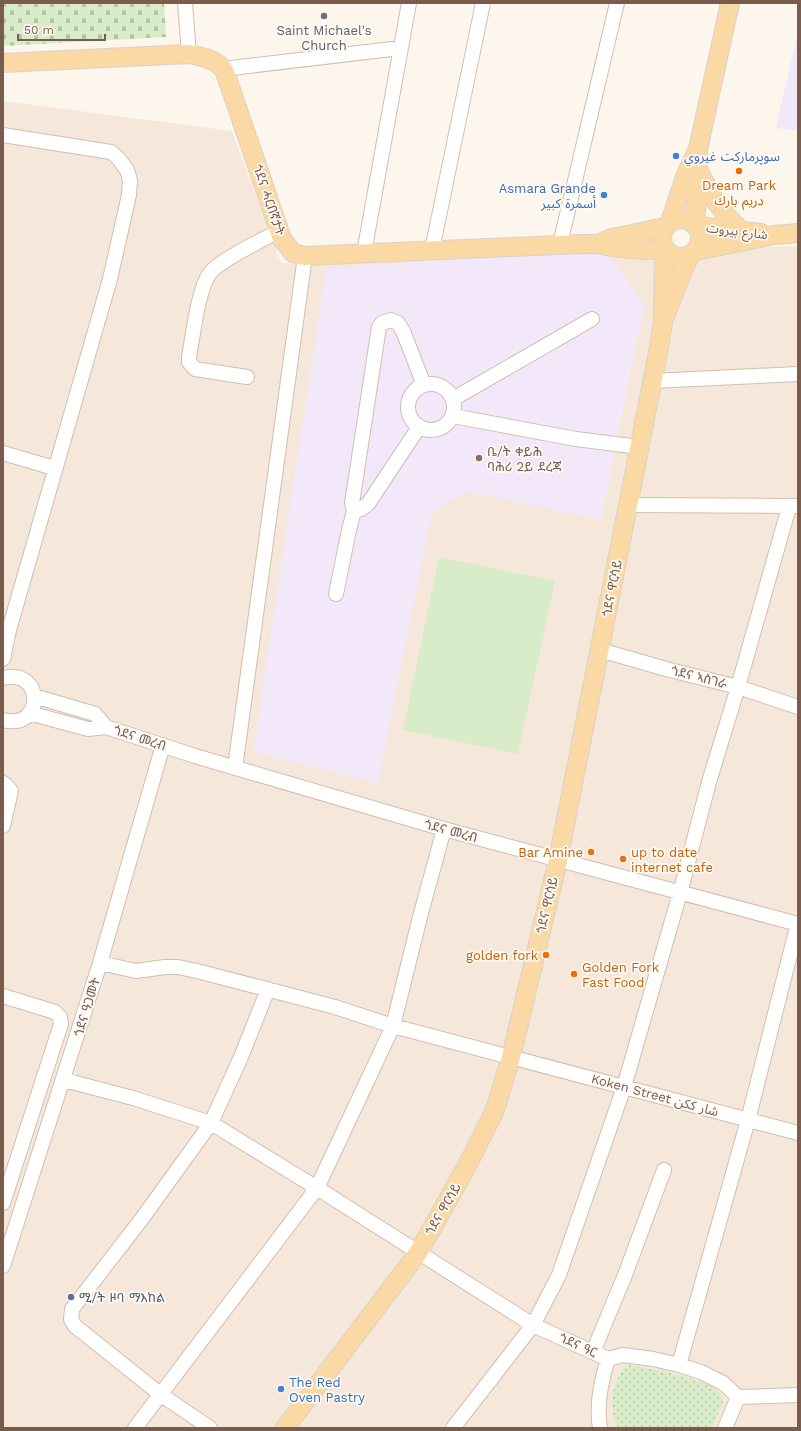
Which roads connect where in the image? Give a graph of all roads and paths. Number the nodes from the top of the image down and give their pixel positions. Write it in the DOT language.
graph roads {
  1 [pos="185,3"];
  2 [pos="408,3"];
  3 [pos="483,3"];
  4 [pos="617,3"];
  5 [pos="730,3"];
  6 [pos="400,48"];
  7 [pos="189,54"];
  8 [pos="3,63"];
  9 [pos="223,69"];
  10 [pos="3,135"];
  11 [pos="698,149"];
  12 [pos="698,170"];
  13 [pos="668,224"];
  14 [pos="696,226"];
  15 [pos="741,230"];
  16 [pos="278,231"];
  17 [pos="798,234"];
  18 [pos="774,235"];
  19 [pos="560,244"];
  20 [pos="597,244"];
  21 [pos="432,250"];
  22 [pos="666,250"];
  23 [pos="364,252"];
  24 [pos="693,252"];
  25 [pos="305,256"];
  26 [pos="592,319"];
  27 [pos="663,323"];
  28 [pos="798,374"];
  29 [pos="247,377"];
  30 [pos="652,381"];
  31 [pos="424,385"];
  32 [pos="453,398"];
  33 [pos="453,416"];
  34 [pos="419,427"];
  35 [pos="639,447"];
  36 [pos="3,453"];
  37 [pos="54,468"];
  38 [pos="628,505"];
  39 [pos="794,507"];
  40 [pos="354,511"];
  41 [pos="336,594"];
  42 [pos="6,629"];
  43 [pos="600,650"];
  44 [pos="4,654"];
  45 [pos="9,677"];
  46 [pos="738,687"];
  47 [pos="34,696"];
  48 [pos="63,705"];
  49 [pos="798,707"];
  50 [pos="29,714"];
  51 [pos="58,721"];
  52 [pos="5,722"];
  53 [pos="106,727"];
  54 [pos="163,745"];
  55 [pos="235,768"];
  56 [pos="3,783"];
  57 [pos="3,826"];
  58 [pos="444,829"];
  59 [pos="558,860"];
  60 [pos="680,893"];
  61 [pos="798,924"];
  62 [pos="100,963"];
  63 [pos="268,989"];
  64 [pos="3,996"];
  65 [pos="393,1026"];
  66 [pos="511,1057"];
  67 [pos="64,1080"];
  68 [pos="624,1087"];
  69 [pos="748,1120"];
  70 [pos="211,1123"];
  71 [pos="798,1133"];
  72 [pos="664,1170"];
  73 [pos="317,1188"];
  74 [pos="3,1203"];
  75 [pos="418,1253"];
  76 [pos="3,1266"];
  77 [pos="533,1325"];
  78 [pos="593,1352"];
  79 [pos="608,1359"];
  80 [pos="679,1365"];
  81 [pos="160,1394"];
  82 [pos="798,1395"];
  83 [pos="738,1397"];
  84 [pos="135,1428"];
  85 [pos="210,1428"];
  86 [pos="285,1428"];
  87 [pos="453,1428"];
  88 [pos="600,1428"];
  89 [pos="725,1428"];
  1 -- 7 [label="street"];
  2 -- 6 [label="street"];
  3 -- 21 [label="street"];
  4 -- 19 [label="street"];
  5 -- 11 [label="main road"];
  6 -- 9 [label="street"];
  6 -- 23 [label="street"];
  7 -- 8 [label="main road"];
  7 -- 9 [label="main road"];
  9 -- 16 [label="main road, ጎደና ሓርበኛታት"];
  10 -- 37 [label="street"];
  11 -- 12 [label="main road"];
  11 -- 13 [label="main road"];
  12 -- 14 [label="main road"];
  12 -- 15 [label="main road"];
  13 -- 14 [label="main road"];
  13 -- 20 [label="main road"];
  13 -- 22 [label="main road"];
  14 -- 15 [label="main road, شارع بيروت"];
  14 -- 24 [label="main road"];
  15 -- 18 [label="main road, شارع بيروت"];
  16 -- 25 [label="main road, ጎደና ሓርበኛታት"];
  16 -- 29 [label="street"];
  17 -- 18 [label="main road"];
  18 -- 24 [label="main road, شارع بيروت"];
  19 -- 20 [label="main road"];
  19 -- 21 [label="main road"];
  20 -- 22 [label="main road"];
  21 -- 23 [label="main road"];
  22 -- 24 [label="main road"];
  22 -- 27 [label="main road, ጎደና ዋርሳይ"];
  23 -- 25 [label="main road"];
  24 -- 27 [label="main road, ጎደና ዋርሳይ"];
  25 -- 55 [label="street"];
  26 -- 32 [label="street"];
  27 -- 30 [label="main road, ጎደና ዋርሳይ"];
  28 -- 30 [label="street"];
  30 -- 35 [label="main road, ጎደና ዋርሳይ"];
  31 -- 32 [label="street"];
  31 -- 34 [label="street"];
  31 -- 40 [label="street"];
  32 -- 33 [label="street"];
  33 -- 34 [label="street"];
  33 -- 35 [label="street"];
  34 -- 40 [label="street"];
  35 -- 38 [label="main road, ጎደና ዋርሳይ"];
  36 -- 37 [label="street"];
  37 -- 42 [label="street"];
  38 -- 39 [label="street"];
  38 -- 43 [label="main road, ጎደና ዋርሳይ"];
  39 -- 46 [label="street"];
  40 -- 41 [label="street"];
  42 -- 44 [label="street"];
  43 -- 46 [label="street, ጎደና ኣስገራ"];
  43 -- 59 [label="main road, ጎደና ዋርሳይ"];
  44 -- 45 [label="street"];
  45 -- 47 [label="street"];
  46 -- 49 [label="street, ጎደና ኣስገራ"];
  46 -- 60 [label="street"];
  47 -- 48 [label="street, ጎደና መረብ"];
  47 -- 50 [label="street"];
  48 -- 51 [label="street"];
  48 -- 53 [label="street, ጎደና መረብ"];
  50 -- 51 [label="street, ጎደና መረብ"];
  50 -- 52 [label="street"];
  51 -- 53 [label="street, ጎደና መረብ"];
  53 -- 54 [label="street, ጎደና መረብ"];
  54 -- 55 [label="street, ጎደና መረብ"];
  54 -- 62 [label="street, ጎደና ዓጋመት"];
  55 -- 58 [label="street, ጎደና መረብ"];
  56 -- 57 [label="street"];
  58 -- 59 [label="street, ጎደና መረብ"];
  58 -- 65 [label="street"];
  59 -- 60 [label="street, ጎደና መረብ"];
  59 -- 66 [label="main road, ጎደና ዋርሳይ"];
  60 -- 61 [label="street, ጎደና መረብ"];
  60 -- 68 [label="street"];
  61 -- 69 [label="street"];
  62 -- 63 [label="street, Koken Street شار ككن"];
  62 -- 67 [label="street, ጎደና ዓጋመት"];
  63 -- 65 [label="street, Koken Street شار ككن"];
  63 -- 70 [label="street"];
  64 -- 74 [label="street"];
  65 -- 66 [label="street, Koken Street شار ككن"];
  65 -- 73 [label="street"];
  66 -- 68 [label="street, Koken Street شار ككن"];
  66 -- 75 [label="main road, ጎደና ዋርሳይ"];
  67 -- 70 [label="street, ጎደና ዓር"];
  67 -- 76 [label="street, ጎደና ዓጋመት"];
  68 -- 69 [label="street, Koken Street شار ككن"];
  68 -- 77 [label="street"];
  69 -- 71 [label="street, Koken Street شار ككن"];
  69 -- 80 [label="street"];
  70 -- 73 [label="street, ጎደና ዓር"];
  70 -- 81 [label="street"];
  72 -- 78 [label="street"];
  73 -- 75 [label="street, ጎደና ዓር"];
  73 -- 81 [label="street"];
  75 -- 77 [label="street, ጎደና ዓር"];
  75 -- 86 [label="main road, ጎደና ዋርሳይ"];
  77 -- 78 [label="street, ጎደና ዓር"];
  77 -- 87 [label="street"];
  78 -- 79 [label="street, ጎደና ዓር"];
  79 -- 80 [label="street, ጎደና ዓር"];
  79 -- 88 [label="street"];
  80 -- 83 [label="street, ጎደና ዓር"];
  81 -- 84 [label="street"];
  81 -- 85 [label="street"];
  82 -- 83 [label="street"];
  83 -- 89 [label="street"];
}
